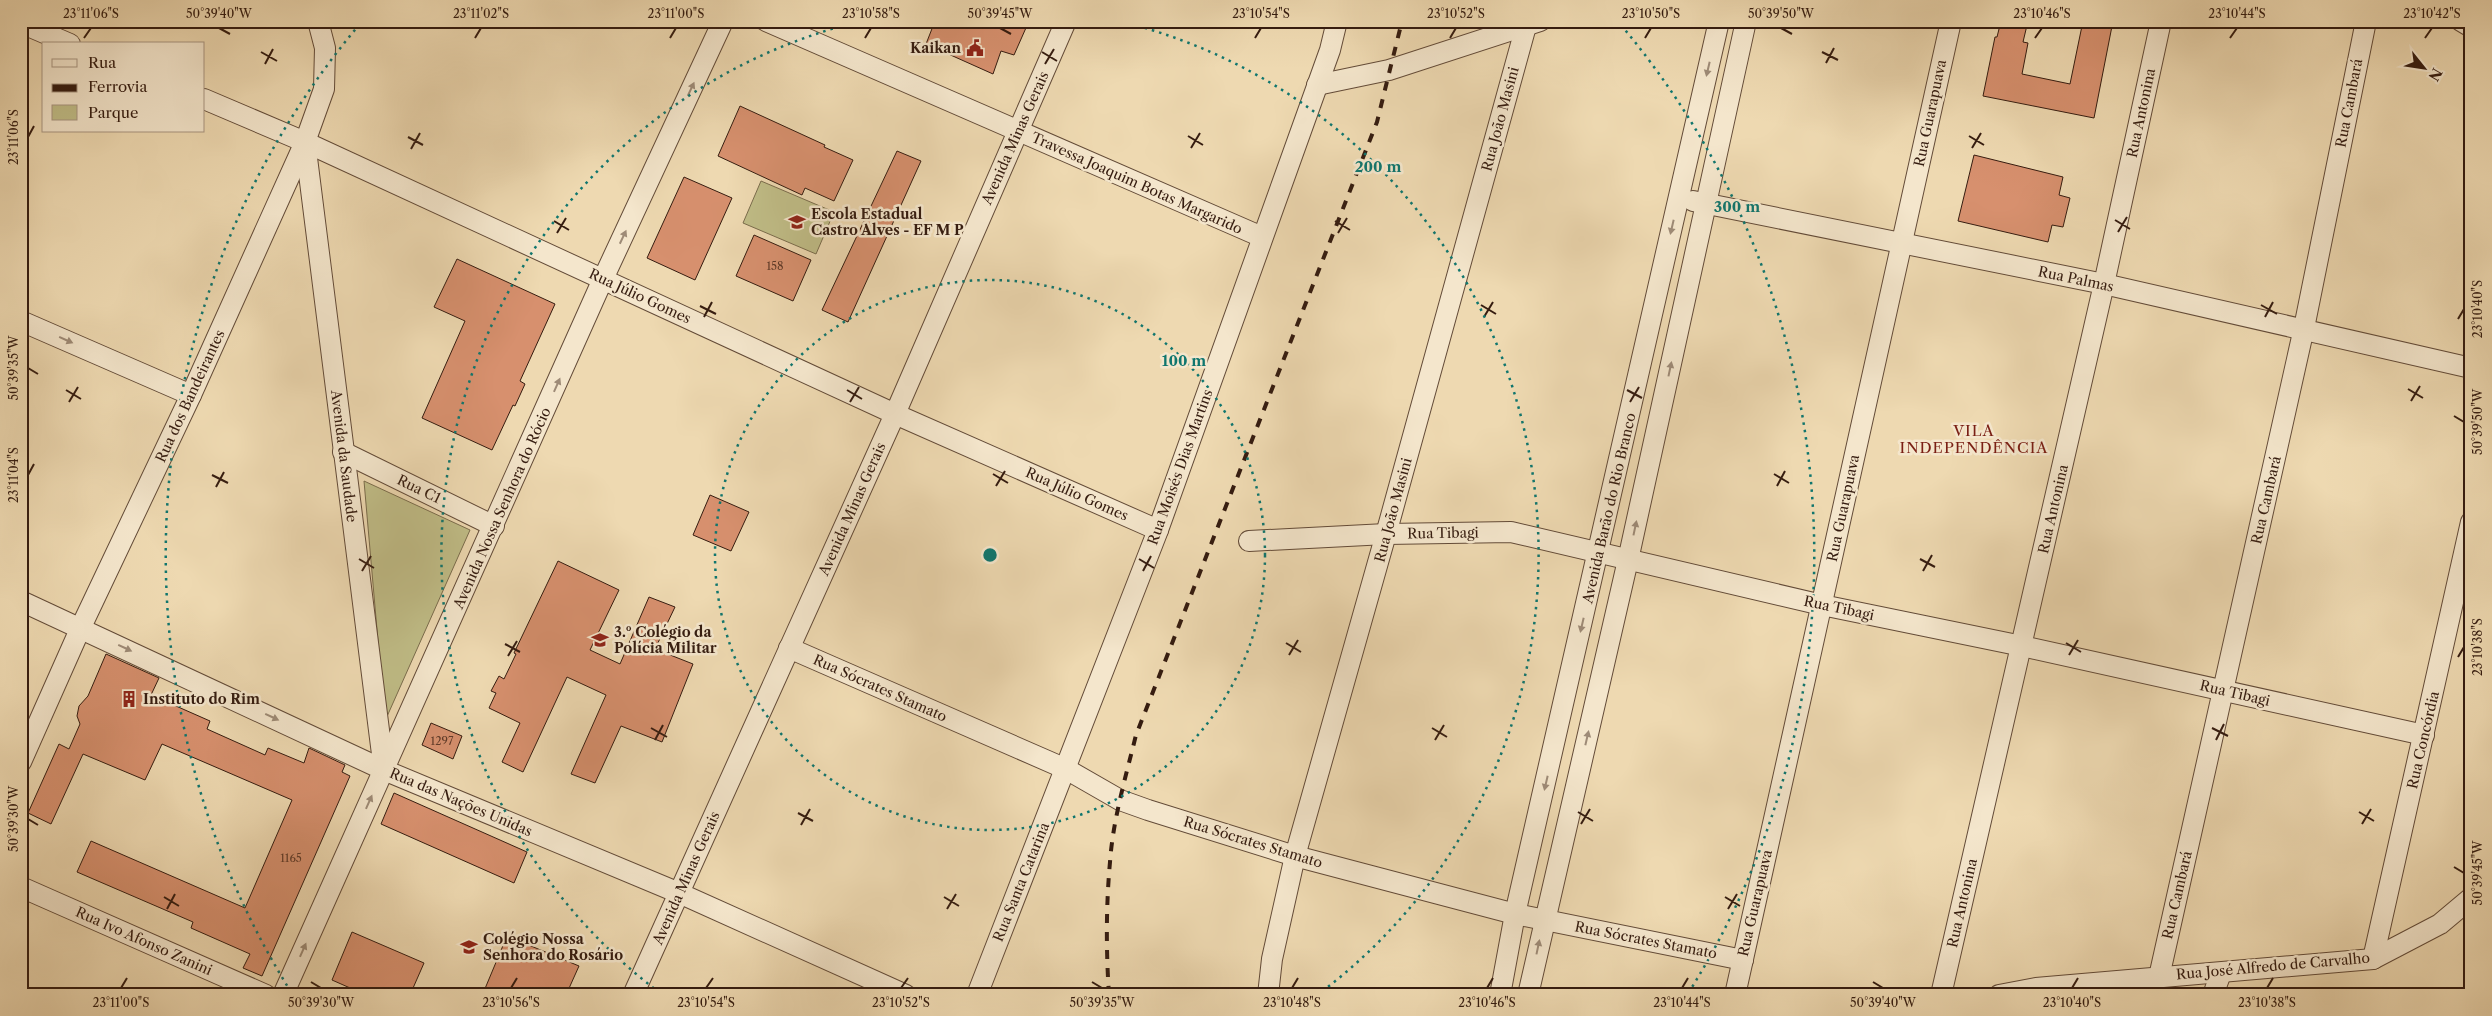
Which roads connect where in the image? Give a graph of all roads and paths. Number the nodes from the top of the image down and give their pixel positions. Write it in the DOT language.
graph roads {
  1 [pos="318,21"];
  2 [pos="722,21"];
  3 [pos="766,21"];
  4 [pos="1066,21"];
  5 [pos="1337,21"];
  6 [pos="1719,21"];
  7 [pos="1746,21"];
  8 [pos="1951,21"];
  9 [pos="2161,21"];
  10 [pos="2366,21"];
  11 [pos="2461,21"];
  12 [pos="21,23"];
  13 [pos="1533,24"];
  14 [pos="2471,28"];
  15 [pos="65,42"];
  16 [pos="1316,85"];
  17 [pos="205,99"];
  18 [pos="1018,131"];
  19 [pos="305,142"];
  20 [pos="1679,198"];
  21 [pos="1707,203"];
  22 [pos="1262,238"];
  23 [pos="1902,242"];
  24 [pos="603,279"];
  25 [pos="2104,284"];
  26 [pos="21,321"];
  27 [pos="2304,328"];
  28 [pos="2471,368"];
  29 [pos="191,396"];
  30 [pos="895,414"];
  31 [pos="343,452"];
  32 [pos="2471,522"];
  33 [pos="494,526"];
  34 [pos="1158,530"];
  35 [pos="1386,534"];
  36 [pos="1250,541"];
  37 [pos="1598,553"];
  38 [pos="1628,560"];
  39 [pos="21,601"];
  40 [pos="1822,604"];
  41 [pos="81,627"];
  42 [pos="2022,646"];
  43 [pos="789,648"];
  44 [pos="2224,691"];
  45 [pos="2424,735"];
  46 [pos="21,762"];
  47 [pos="1066,769"];
  48 [pos="384,770"];
  49 [pos="1295,856"];
  50 [pos="21,888"];
  51 [pos="679,893"];
  52 [pos="2471,898"];
  53 [pos="1515,914"];
  54 [pos="1544,920"];
  55 [pos="2374,959"];
  56 [pos="1743,960"];
  57 [pos="2221,973"];
  58 [pos="2159,976"];
  59 [pos="266,995"];
  60 [pos="283,995"];
  61 [pos="633,995"];
  62 [pos="906,995"];
  63 [pos="977,995"];
  64 [pos="1268,995"];
  65 [pos="1500,995"];
  66 [pos="1528,995"];
  67 [pos="1735,995"];
  68 [pos="1941,995"];
  69 [pos="1999,995"];
  70 [pos="2212,995"];
  1 -- 19 [label="street, Rua dos Bandeirantes"];
  24 -- 2 [label="street, Avenida Nossa Senhora do Rócio, one-way"];
  3 -- 18 [label="street, Travessa Joaquim Botas Margarido"];
  4 -- 18 [label="street, Avenida Minas Gerais"];
  5 -- 16 [label="street, Rua Moisés Dias Martins"];
  6 -- 20 [label="street, Avenida Barão do Rio Branco, one-way"];
  7 -- 21 [label="street, Avenida Barão do Rio Branco"];
  8 -- 23 [label="street, Rua Guarapuava"];
  9 -- 25 [label="street, Rua Antonina"];
  10 -- 27 [label="street, Rua Cambará"];
  11 -- 14 [label="street"];
  12 -- 15 [label="street"];
  13 -- 16 [label="street"];
  13 -- 35 [label="street, Rua João Masini"];
  16 -- 22 [label="street, Rua Moisés Dias Martins"];
  17 -- 19 [label="street, Rua Júlio Gomes"];
  18 -- 22 [label="street, Travessa Joaquim Botas Margarido"];
  18 -- 30 [label="street, Avenida Minas Gerais"];
  19 -- 24 [label="street, Rua Júlio Gomes"];
  19 -- 29 [label="street, Rua dos Bandeirantes"];
  19 -- 31 [label="street, Avenida da Saudade"];
  20 -- 21 [label="street, Rua Palmas"];
  20 -- 37 [label="street, Avenida Barão do Rio Branco, one-way"];
  21 -- 23 [label="street, Rua Palmas"];
  38 -- 21 [label="street, Avenida Barão do Rio Branco, one-way"];
  22 -- 34 [label="street, Rua Moisés Dias Martins"];
  23 -- 25 [label="street, Rua Palmas"];
  23 -- 40 [label="street, Rua Guarapuava"];
  24 -- 30 [label="street, Rua Júlio Gomes"];
  33 -- 24 [label="street, Avenida Nossa Senhora do Rócio, one-way"];
  25 -- 27 [label="street, Rua Palmas"];
  25 -- 42 [label="street, Rua Antonina"];
  26 -- 29 [label="street, one-way"];
  27 -- 28 [label="street, Rua Palmas"];
  27 -- 44 [label="street, Rua Cambará"];
  29 -- 41 [label="street, Rua dos Bandeirantes"];
  30 -- 34 [label="street, Rua Júlio Gomes"];
  30 -- 43 [label="street, Avenida Minas Gerais"];
  31 -- 33 [label="street, Rua C1"];
  31 -- 48 [label="street, Avenida da Saudade"];
  32 -- 45 [label="street, Rua Concórdia"];
  33 -- 48 [label="street, Avenida Nossa Senhora do Rócio"];
  34 -- 47 [label="street, Rua Moisés Dias Martins"];
  35 -- 36 [label="street, Rua Tibagi"];
  35 -- 37 [label="street, Rua Tibagi"];
  35 -- 49 [label="street, Rua João Masini"];
  37 -- 38 [label="street, Rua Tibagi"];
  37 -- 53 [label="street, Avenida Barão do Rio Branco, one-way"];
  38 -- 40 [label="street, Rua Tibagi"];
  54 -- 38 [label="street, Avenida Barão do Rio Branco, one-way"];
  39 -- 41 [label="street, Rua das Nações Unidas"];
  40 -- 42 [label="street, Rua Tibagi"];
  40 -- 56 [label="street, Rua Guarapuava"];
  41 -- 46 [label="street, Rua dos Bandeirantes"];
  41 -- 48 [label="street, Rua das Nações Unidas, one-way"];
  42 -- 44 [label="street, Rua Tibagi"];
  42 -- 68 [label="street, Rua Antonina"];
  43 -- 47 [label="street, Rua Sócrates Stamato"];
  43 -- 51 [label="street, Avenida Minas Gerais"];
  44 -- 45 [label="street, Rua Tibagi"];
  44 -- 58 [label="street, Rua Cambará"];
  45 -- 55 [label="street, Rua Concórdia"];
  47 -- 49 [label="street, Rua Sócrates Stamato"];
  47 -- 63 [label="street, Rua Santa Catarina"];
  48 -- 51 [label="street, Rua das Nações Unidas"];
  60 -- 48 [label="street, Avenida Nossa Senhora do Rócio, one-way"];
  49 -- 53 [label="street, Rua Sócrates Stamato"];
  49 -- 64 [label="street, Rua João Masini"];
  50 -- 59 [label="street, Rua Ivo Afonso Zanini"];
  51 -- 61 [label="street, Avenida Minas Gerais"];
  51 -- 62 [label="street, Rua das Nações Unidas"];
  52 -- 55 [label="street, Rua José Alfredo de Carvalho"];
  53 -- 54 [label="street, Rua Sócrates Stamato"];
  53 -- 65 [label="street, Avenida Barão do Rio Branco"];
  54 -- 56 [label="street, Rua Sócrates Stamato"];
  66 -- 54 [label="street, Avenida Barão do Rio Branco, one-way"];
  55 -- 57 [label="street, Rua José Alfredo de Carvalho"];
  56 -- 67 [label="street, Rua Guarapuava"];
  57 -- 58 [label="street, Rua José Alfredo de Carvalho"];
  57 -- 70 [label="street"];
  58 -- 69 [label="street, Rua José Alfredo de Carvalho"];
}
